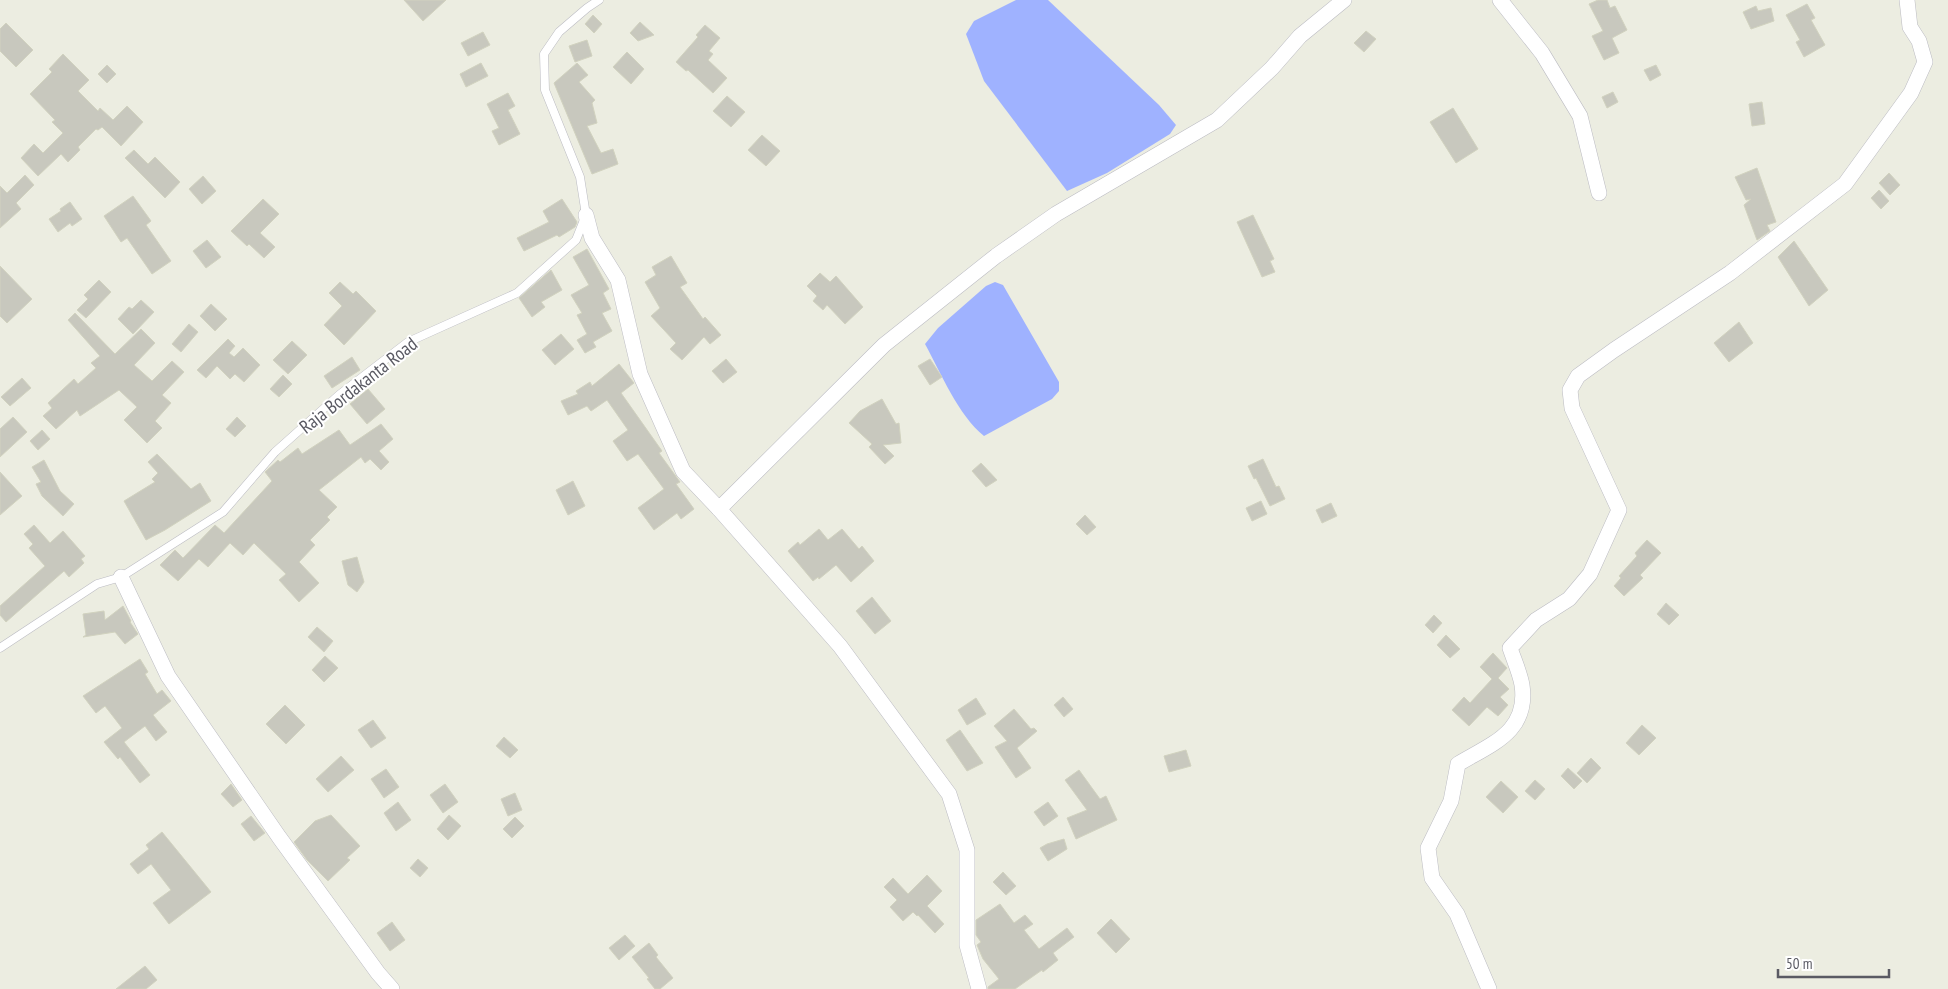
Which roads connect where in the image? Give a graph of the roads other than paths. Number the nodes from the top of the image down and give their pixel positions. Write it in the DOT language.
graph roads {
  1 [pos="599,0"];
  2 [pos="1344,0"];
  3 [pos="1500,0"];
  4 [pos="1906,0"];
  5 [pos="1599,193"];
  6 [pos="586,215"];
  7 [pos="719,509"];
  8 [pos="121,577"];
  9 [pos="0,648"];
  10 [pos="392,989"];
  11 [pos="979,989"];
  12 [pos="1489,989"];
  1 -- 6 [label="lane"];
  2 -- 7 [label="street"];
  3 -- 5 [label="street"];
  4 -- 12 [label="street"];
  6 -- 7 [label="street"];
  6 -- 8 [label="lane, Raja Bordakanta Road"];
  7 -- 11 [label="street"];
  8 -- 9 [label="lane, Raja Bordakanta Road"];
  8 -- 10 [label="street"];
}
